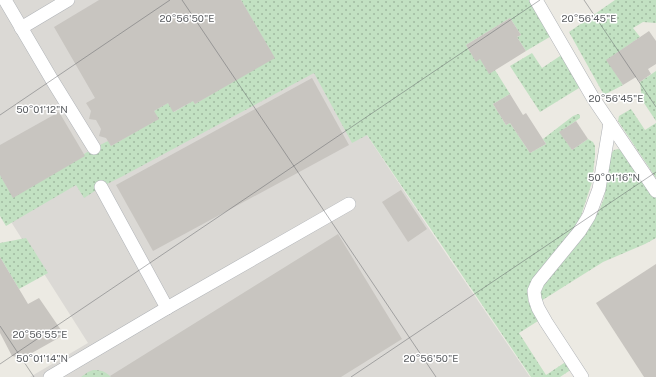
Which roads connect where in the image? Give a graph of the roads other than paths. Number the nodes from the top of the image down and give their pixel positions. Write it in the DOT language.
graph roads {
  1 [pos="6,0"];
  2 [pos="68,0"];
  3 [pos="536,0"];
  4 [pos="21,28"];
  5 [pos="610,123"];
  6 [pos="94,148"];
  7 [pos="101,187"];
  8 [pos="656,191"];
  9 [pos="349,204"];
  10 [pos="167,308"];
  11 [pos="50,377"];
  12 [pos="582,377"];
  1 -- 4 [label="lane"];
  2 -- 4 [label="lane"];
  3 -- 5 [label="lane"];
  4 -- 6 [label="lane"];
  5 -- 8 [label="lane"];
  5 -- 12 [label="lane"];
  7 -- 10 [label="lane"];
  9 -- 10 [label="lane"];
  10 -- 11 [label="lane"];
}
